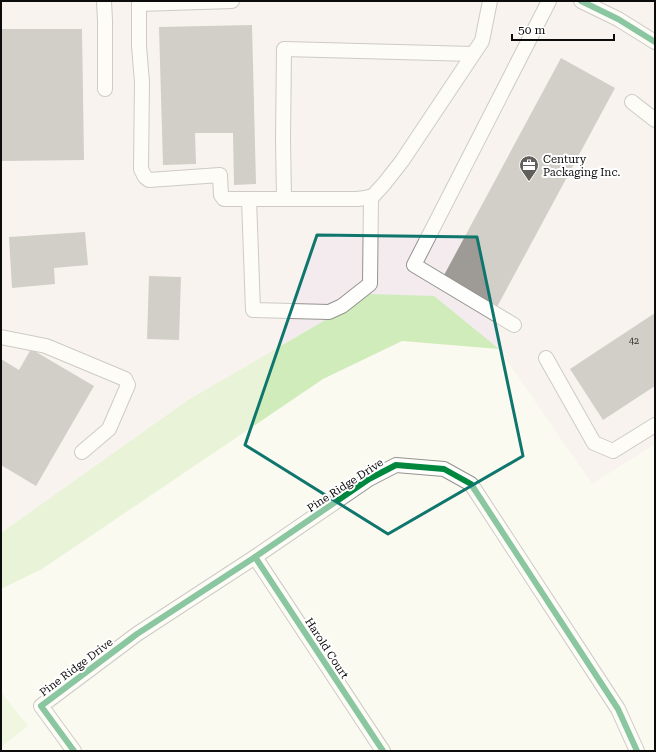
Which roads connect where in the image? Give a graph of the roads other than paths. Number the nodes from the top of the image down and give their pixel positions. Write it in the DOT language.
graph roads {
  1 [pos="104,1"];
  2 [pos="232,1"];
  3 [pos="490,1"];
  4 [pos="549,1"];
  5 [pos="581,1"];
  6 [pos="139,2"];
  7 [pos="655,42"];
  8 [pos="474,54"];
  9 [pos="105,89"];
  10 [pos="632,102"];
  11 [pos="655,120"];
  12 [pos="372,196"];
  13 [pos="249,199"];
  14 [pos="284,199"];
  15 [pos="514,325"];
  16 [pos="1,337"];
  17 [pos="546,358"];
  18 [pos="655,425"];
  19 [pos="82,452"];
  20 [pos="255,556"];
  21 [pos="74,751"];
  22 [pos="383,751"];
  23 [pos="638,751"];
  1 -- 9 [label="street"];
  2 -- 6 [label="street"];
  3 -- 8 [label="street"];
  4 -- 15 [label="street"];
  5 -- 7 [label="street"];
  6 -- 13 [label="street"];
  8 -- 12 [label="street"];
  8 -- 14 [label="street"];
  10 -- 11 [label="street"];
  12 -- 13 [label="street"];
  12 -- 14 [label="street"];
  13 -- 14 [label="street"];
  16 -- 19 [label="street"];
  17 -- 18 [label="street"];
  20 -- 21 [label="street, Pine Ridge Drive"];
  20 -- 22 [label="street, Harold Court"];
  20 -- 23 [label="street, Pine Ridge Drive"];
}
